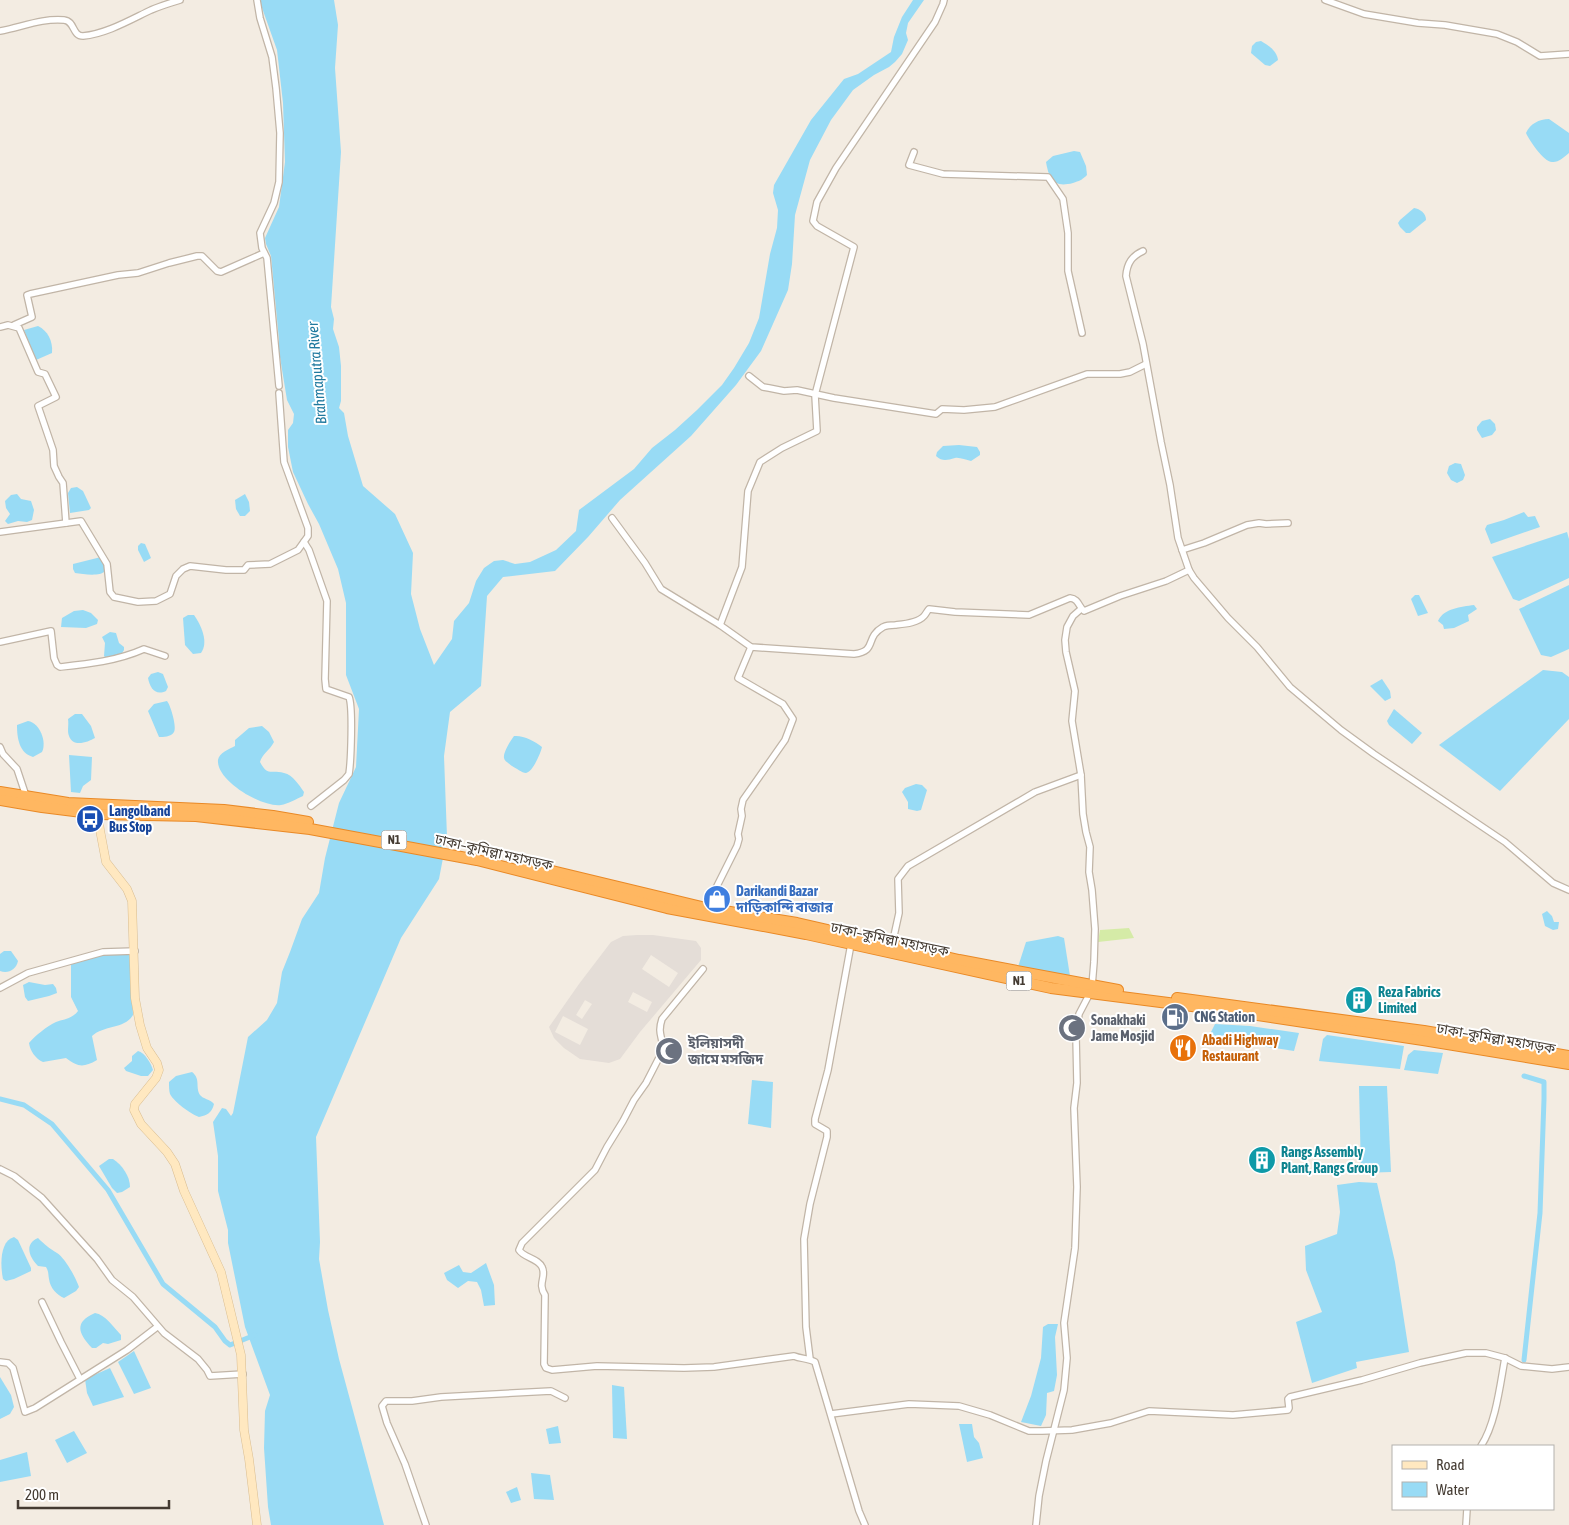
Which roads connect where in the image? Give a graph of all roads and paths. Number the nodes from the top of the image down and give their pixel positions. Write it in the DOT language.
graph roads {
  1 [pos="180,0"];
  2 [pos="257,0"];
  3 [pos="944,0"];
  4 [pos="1325,0"];
  5 [pos="0,31"];
  6 [pos="1569,54"];
  7 [pos="914,152"];
  8 [pos="1143,251"];
  9 [pos="264,253"];
  10 [pos="14,325"];
  11 [pos="0,327"];
  12 [pos="1082,333"];
  13 [pos="1146,364"];
  14 [pos="749,376"];
  15 [pos="279,386"];
  16 [pos="278,394"];
  17 [pos="815,395"];
  18 [pos="612,518"];
  19 [pos="66,523"];
  20 [pos="1288,523"];
  21 [pos="0,532"];
  22 [pos="304,542"];
  23 [pos="1182,550"];
  24 [pos="1189,570"];
  25 [pos="1081,609"];
  26 [pos="720,625"];
  27 [pos="0,642"];
  28 [pos="750,647"];
  29 [pos="165,656"];
  30 [pos="0,747"];
  31 [pos="1081,775"];
  32 [pos="0,792"];
  33 [pos="26,796"];
  34 [pos="0,800"];
  35 [pos="311,806"];
  36 [pos="98,814"];
  37 [pos="310,826"];
  38 [pos="478,857"];
  39 [pos="1569,890"];
  40 [pos="706,908"];
  41 [pos="851,944"];
  42 [pos="892,945"];
  43 [pos="135,952"];
  44 [pos="703,969"];
  45 [pos="0,988"];
  46 [pos="1091,990"];
  47 [pos="1569,1056"];
  48 [pos="1569,1064"];
  49 [pos="0,1169"];
  50 [pos="42,1302"];
  51 [pos="158,1327"];
  52 [pos="1505,1358"];
  53 [pos="810,1359"];
  54 [pos="0,1362"];
  55 [pos="1569,1367"];
  56 [pos="243,1374"];
  57 [pos="80,1379"];
  58 [pos="565,1398"];
  59 [pos="830,1414"];
  60 [pos="1053,1430"];
  61 [pos="1482,1445"];
  62 [pos="1467,1510"];
  63 [pos="257,1525"];
  64 [pos="426,1525"];
  65 [pos="865,1525"];
  66 [pos="1036,1525"];
  67 [pos="1466,1525"];
  1 -- 5 [label="street"];
  2 -- 9 [label="street"];
  3 -- 17 [label="street"];
  4 -- 6 [label="street"];
  7 -- 12 [label="street"];
  8 -- 13 [label="street"];
  9 -- 10 [label="street"];
  9 -- 15 [label="street"];
  10 -- 11 [label="street"];
  10 -- 19 [label="street"];
  13 -- 17 [label="street"];
  13 -- 23 [label="street"];
  14 -- 17 [label="street"];
  16 -- 22 [label="street"];
  17 -- 26 [label="street"];
  18 -- 26 [label="street"];
  19 -- 21 [label="street"];
  19 -- 22 [label="street"];
  20 -- 23 [label="street"];
  22 -- 35 [label="street"];
  23 -- 24 [label="street"];
  24 -- 25 [label="street"];
  24 -- 39 [label="street"];
  25 -- 28 [label="street"];
  25 -- 31 [label="street"];
  26 -- 28 [label="street"];
  27 -- 29 [label="street"];
  28 -- 40 [label="street"];
  30 -- 33 [label="street"];
  31 -- 42 [label="street"];
  31 -- 46 [label="street"];
  32 -- 33 [label="highway, ঢাকা–কুমিল্লা মহাসড়ক / N1"];
  33 -- 37 [label="highway, ঢাকা–কুমিল্লা মহাসড়ক / N1"];
  34 -- 36 [label="highway, ঢাকা–কুমিল্লা মহাসড়ক / N1"];
  36 -- 37 [label="highway, ঢাকা–কুমিল্লা মহাসড়ক / N1"];
  36 -- 43 [label="main road"];
  37 -- 38 [label="highway, ঢাকা–কুমিল্লা মহাসড়ক / N1"];
  38 -- 40 [label="highway, ঢাকা–কুমিল্লা মহাসড়ক / N1"];
  38 -- 41 [label="highway, ঢাকা–কুমিল্লা মহাসড়ক / N1"];
  40 -- 42 [label="highway, ঢাকা–কুমিল্লা মহাসড়ক / N1"];
  41 -- 46 [label="highway, ঢাকা–কুমিল্লা মহাসড়ক / N1"];
  41 -- 53 [label="street"];
  42 -- 46 [label="highway, ঢাকা–কুমিল্লা মহাসড়ক / N1"];
  43 -- 45 [label="street"];
  43 -- 56 [label="main road"];
  44 -- 53 [label="street"];
  46 -- 47 [label="highway, ঢাকা–কুমিল্লা মহাসড়ক / N1"];
  46 -- 48 [label="highway, ঢাকা–কুমিল্লা মহাসড়ক / N1"];
  46 -- 60 [label="street"];
  49 -- 51 [label="street"];
  50 -- 57 [label="street"];
  51 -- 56 [label="street"];
  51 -- 57 [label="street"];
  52 -- 55 [label="street"];
  52 -- 60 [label="street"];
  52 -- 61 [label="street"];
  53 -- 59 [label="street"];
  54 -- 57 [label="street"];
  56 -- 63 [label="main road"];
  58 -- 64 [label="street"];
  59 -- 60 [label="street"];
  59 -- 65 [label="street"];
  60 -- 66 [label="street"];
  62 -- 67 [label="street"];
}
